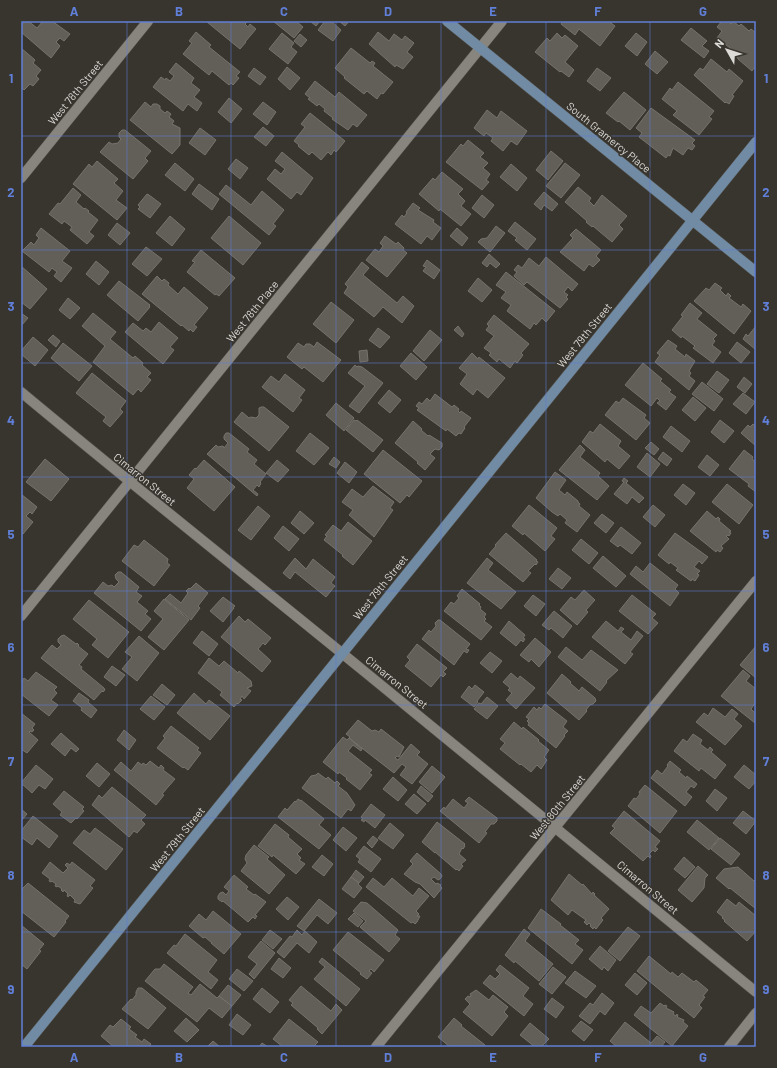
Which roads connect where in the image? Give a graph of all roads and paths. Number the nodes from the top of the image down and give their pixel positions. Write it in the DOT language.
graph roads {
  1 [pos="148,21"];
  2 [pos="447,21"];
  3 [pos="502,21"];
  4 [pos="480,48"];
  5 [pos="756,142"];
  6 [pos="21,178"];
  7 [pos="692,220"];
  8 [pos="756,272"];
  9 [pos="21,392"];
  10 [pos="129,482"];
  11 [pos="756,581"];
  12 [pos="21,616"];
  13 [pos="342,653"];
  14 [pos="556,827"];
  15 [pos="756,992"];
  16 [pos="756,1013"];
  17 [pos="24,1047"];
  18 [pos="376,1047"];
  19 [pos="729,1047"];
  1 -- 6 [label="street, West 78th Street"];
  2 -- 4 [label="street, South Gramercy Place"];
  3 -- 4 [label="street, West 78th Place"];
  4 -- 7 [label="street, South Gramercy Place"];
  4 -- 10 [label="street, West 78th Place"];
  5 -- 7 [label="street, West 79th Street"];
  7 -- 8 [label="street, South Gramercy Place"];
  7 -- 13 [label="street, West 79th Street"];
  9 -- 10 [label="street, Cimarron Street"];
  10 -- 12 [label="street, West 78th Place"];
  10 -- 13 [label="street, Cimarron Street"];
  11 -- 14 [label="street, West 80th Street"];
  13 -- 14 [label="street, Cimarron Street"];
  13 -- 17 [label="street, West 79th Street"];
  14 -- 15 [label="street, Cimarron Street"];
  14 -- 18 [label="street, West 80th Street"];
  16 -- 19 [label="street"];
}
